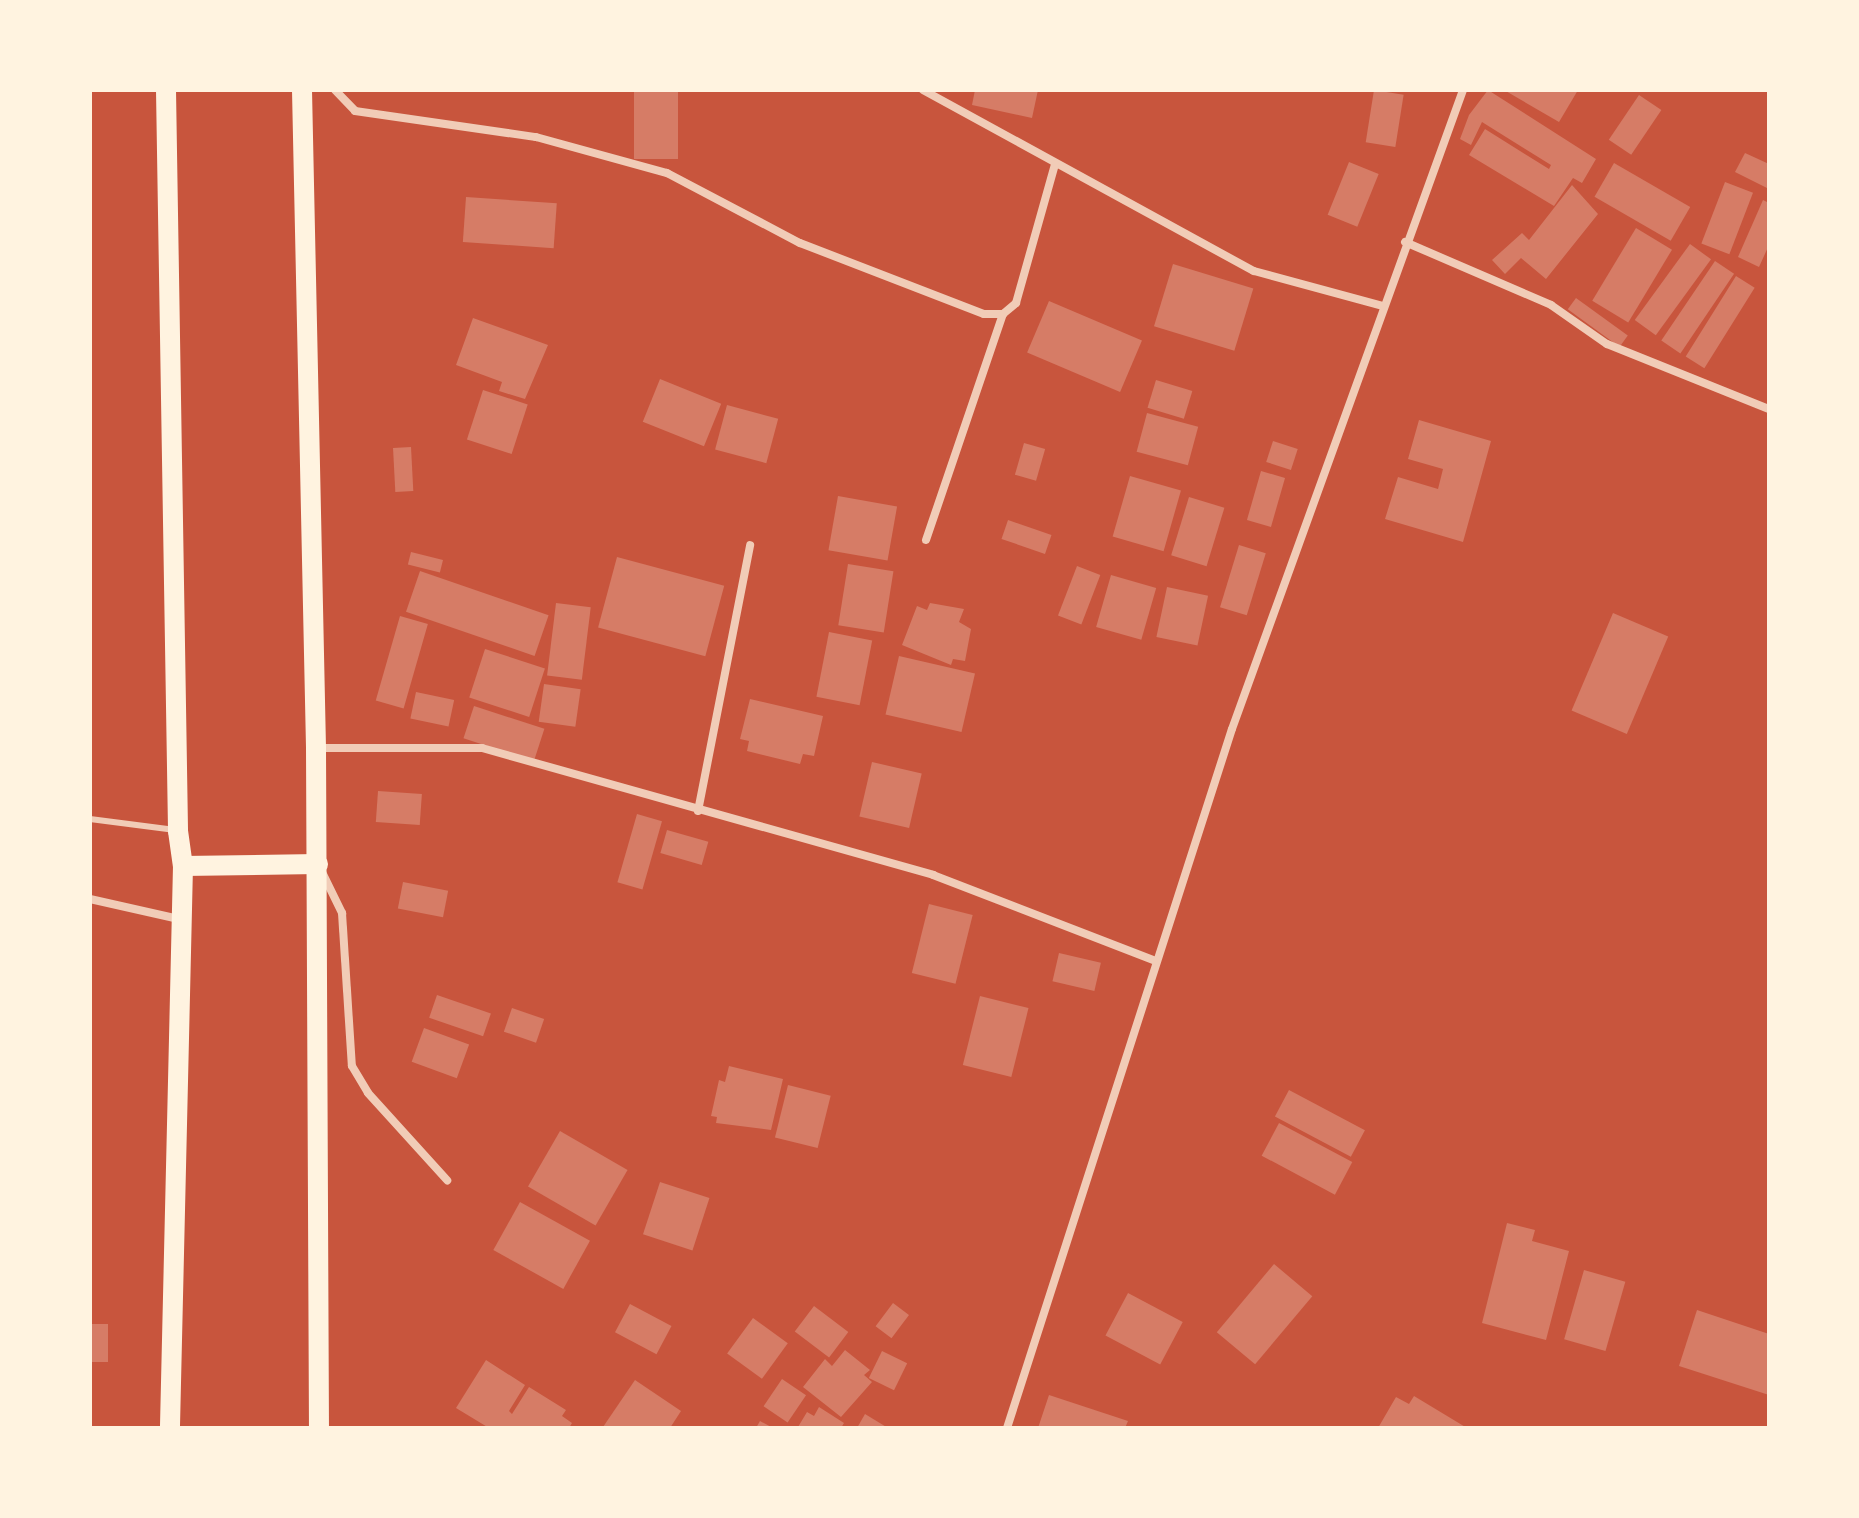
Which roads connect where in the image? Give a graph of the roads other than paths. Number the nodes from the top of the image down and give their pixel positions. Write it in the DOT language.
graph roads {
  1 [pos="166,90"];
  2 [pos="302,90"];
  3 [pos="335,90"];
  4 [pos="923,90"];
  5 [pos="1463,90"];
  6 [pos="1055,164"];
  7 [pos="1405,242"];
  8 [pos="1383,306"];
  9 [pos="1003,314"];
  10 [pos="1769,409"];
  11 [pos="926,540"];
  12 [pos="750,545"];
  13 [pos="316,748"];
  14 [pos="698,811"];
  15 [pos="90,819"];
  16 [pos="178,831"];
  17 [pos="318,864"];
  18 [pos="183,866"];
  19 [pos="90,899"];
  20 [pos="183,919"];
  21 [pos="1153,960"];
  22 [pos="447,1180"];
  23 [pos="170,1428"];
  24 [pos="319,1428"];
  25 [pos="1007,1428"];
  1 -- 16 [label="main road"];
  2 -- 13 [label="main road"];
  3 -- 9 [label="street"];
  4 -- 6 [label="street"];
  5 -- 7 [label="street"];
  6 -- 8 [label="street"];
  6 -- 9 [label="street"];
  7 -- 8 [label="street"];
  7 -- 10 [label="street"];
  8 -- 21 [label="street"];
  9 -- 11 [label="street"];
  12 -- 14 [label="street"];
  13 -- 14 [label="street"];
  13 -- 17 [label="main road"];
  14 -- 21 [label="street"];
  15 -- 16 [label="lane"];
  16 -- 18 [label="main road"];
  17 -- 18 [label="main road"];
  17 -- 22 [label="street"];
  17 -- 24 [label="main road"];
  18 -- 20 [label="main road"];
  19 -- 20 [label="street"];
  20 -- 23 [label="main road"];
  21 -- 25 [label="street"];
}
